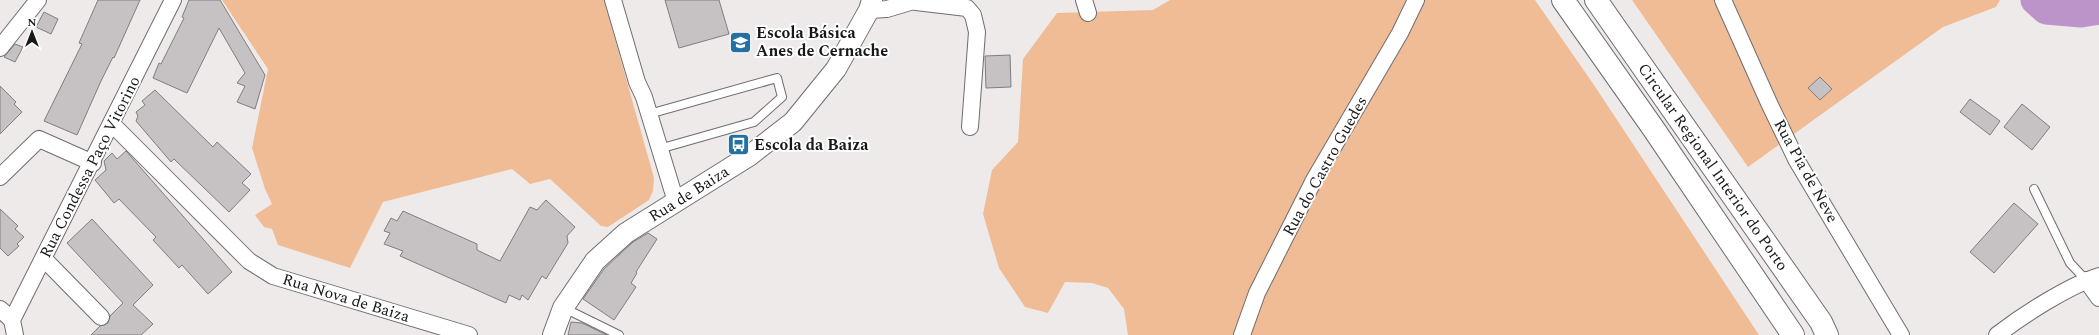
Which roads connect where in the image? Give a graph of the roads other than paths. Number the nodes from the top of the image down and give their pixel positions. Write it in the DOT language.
graph roads {
  1 [pos="38,0"];
  2 [pos="173,0"];
  3 [pos="613,0"];
  4 [pos="1416,0"];
  5 [pos="1564,0"];
  6 [pos="1596,0"];
  7 [pos="1723,0"];
  8 [pos="917,1"];
  9 [pos="870,5"];
  10 [pos="0,48"];
  11 [pos="649,114"];
  12 [pos="112,124"];
  13 [pos="970,127"];
  14 [pos="659,149"];
  15 [pos="93,162"];
  16 [pos="0,177"];
  17 [pos="2034,189"];
  18 [pos="676,202"];
  19 [pos="44,259"];
  20 [pos="2093,278"];
  21 [pos="2099,298"];
  22 [pos="563,308"];
  23 [pos="0,309"];
  24 [pos="101,317"];
  25 [pos="14,328"];
  26 [pos="469,335"];
  27 [pos="553,335"];
  28 [pos="619,335"];
  29 [pos="1242,335"];
  30 [pos="1793,335"];
  31 [pos="1827,335"];
  32 [pos="1901,335"];
  33 [pos="1997,335"];
  1 -- 10 [label="street"];
  2 -- 12 [label="street, Rua Condessa Paço Vitorino"];
  3 -- 11 [label="street"];
  4 -- 29 [label="street, Rua do Castro Guedes"];
  5 -- 30 [label="highway, Circular Regional Interior do Porto"];
  6 -- 31 [label="highway, Circular Regional Interior do Porto"];
  7 -- 32 [label="street, Rua Pia de Neve"];
  8 -- 9 [label="street"];
  8 -- 13 [label="street"];
  9 -- 18 [label="street, Rua de Baiza"];
  11 -- 14 [label="street"];
  11 -- 14 [label="lane"];
  12 -- 15 [label="street, Rua Condessa Paço Vitorino"];
  12 -- 26 [label="street, Rua Nova de Baiza"];
  14 -- 18 [label="street"];
  15 -- 16 [label="street"];
  15 -- 19 [label="street, Rua Condessa Paço Vitorino"];
  17 -- 20 [label="lane"];
  18 -- 22 [label="street, Rua de Baiza"];
  19 -- 24 [label="street"];
  19 -- 25 [label="street, Rua Condessa Paço Vitorino"];
  20 -- 21 [label="street"];
  20 -- 33 [label="street"];
  22 -- 27 [label="street, Rua de Baiza"];
  22 -- 28 [label="lane"];
  23 -- 25 [label="street"];
}
